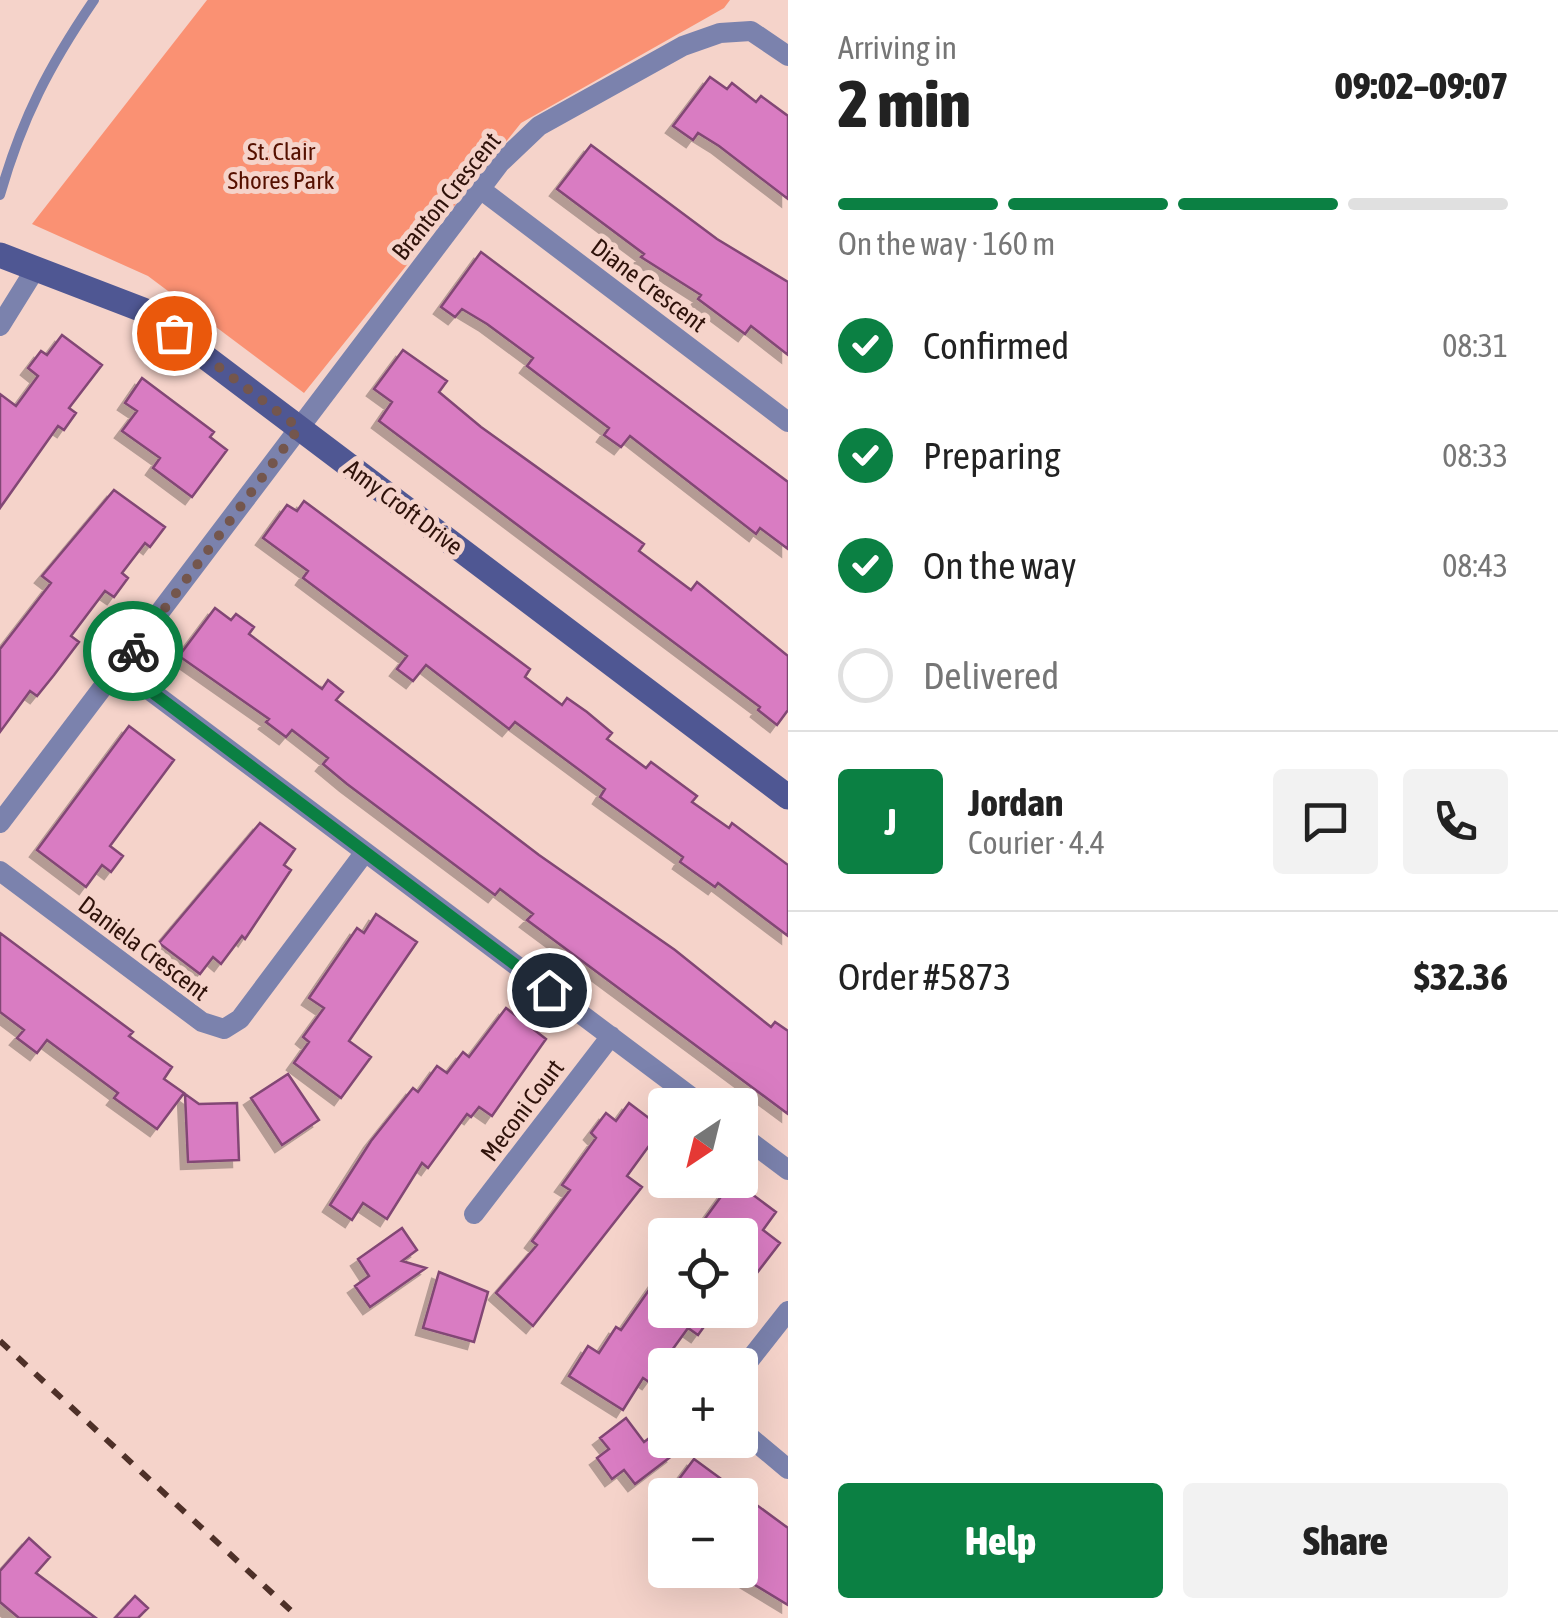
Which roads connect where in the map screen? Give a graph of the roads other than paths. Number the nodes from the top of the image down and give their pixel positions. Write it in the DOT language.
graph roads {
  1 [pos="94,0"];
  2 [pos="788,56"];
  3 [pos="480,188"];
  4 [pos="0,196"];
  5 [pos="0,255"];
  6 [pos="36,268"];
  7 [pos="0,326"];
  8 [pos="788,422"];
  9 [pos="299,428"];
  10 [pos="120,668"];
  11 [pos="788,797"];
  12 [pos="0,823"];
  13 [pos="365,852"];
  14 [pos="0,871"];
  15 [pos="610,1036"];
  16 [pos="679,1088"];
  17 [pos="758,1148"];
  18 [pos="788,1170"];
  19 [pos="474,1214"];
  20 [pos="788,1311"];
  21 [pos="758,1349"];
  22 [pos="758,1444"];
  23 [pos="788,1469"];
  1 -- 4 [label="lane"];
  2 -- 3 [label="street, Branton Crescent"];
  3 -- 8 [label="street, Diane Crescent"];
  3 -- 9 [label="street, Branton Crescent"];
  5 -- 6 [label="street, Amy Croft Drive"];
  6 -- 7 [label="street"];
  6 -- 9 [label="street, Amy Croft Drive"];
  9 -- 10 [label="street"];
  9 -- 11 [label="street, Amy Croft Drive"];
  10 -- 12 [label="street"];
  10 -- 13 [label="street"];
  13 -- 14 [label="street, Daniela Crescent"];
  13 -- 15 [label="street"];
  15 -- 16 [label="street"];
  15 -- 19 [label="street, Meconi Court"];
  17 -- 18 [label="street"];
  20 -- 21 [label="street"];
  22 -- 23 [label="street"];
}
